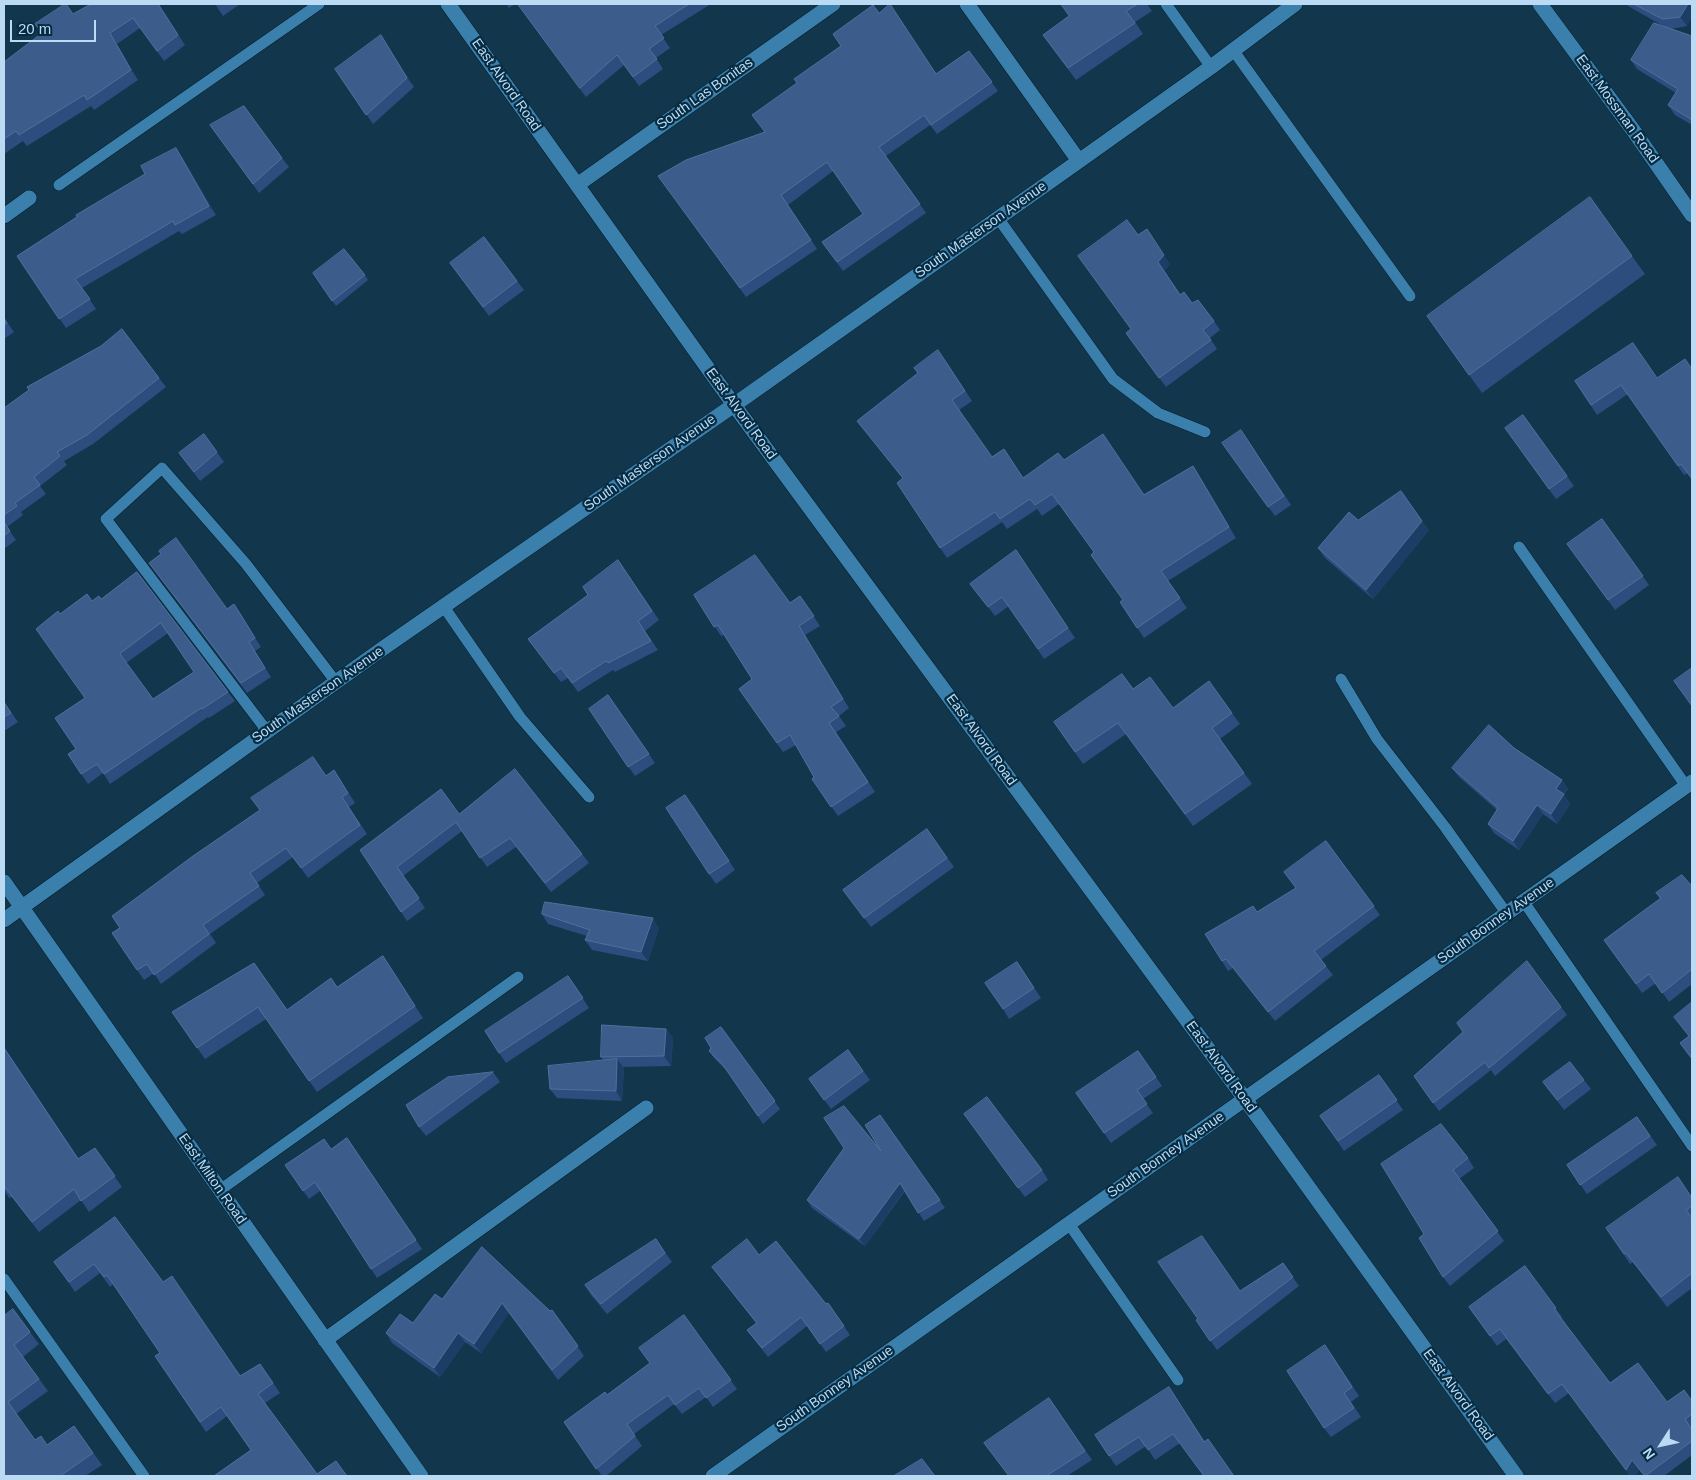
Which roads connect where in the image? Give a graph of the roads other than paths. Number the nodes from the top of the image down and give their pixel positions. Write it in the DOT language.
graph roads {
  1 [pos="319,4"];
  2 [pos="448,4"];
  3 [pos="833,4"];
  4 [pos="967,4"];
  5 [pos="1166,4"];
  6 [pos="1295,4"];
  7 [pos="1540,4"];
  8 [pos="1233,50"];
  9 [pos="1210,67"];
  10 [pos="1079,161"];
  11 [pos="59,185"];
  12 [pos="577,185"];
  13 [pos="29,198"];
  14 [pos="4,216"];
  15 [pos="1692,216"];
  16 [pos="998,218"];
  17 [pos="1410,296"];
  18 [pos="734,405"];
  19 [pos="1206,432"];
  20 [pos="1519,548"];
  21 [pos="444,607"];
  22 [pos="1341,679"];
  23 [pos="336,682"];
  24 [pos="267,731"];
  25 [pos="1689,784"];
  26 [pos="589,797"];
  27 [pos="4,882"];
  28 [pos="1524,902"];
  29 [pos="22,908"];
  30 [pos="1507,914"];
  31 [pos="4,920"];
  32 [pos="518,977"];
  33 [pos="1245,1099"];
  34 [pos="646,1108"];
  35 [pos="1692,1146"];
  36 [pos="220,1190"];
  37 [pos="1069,1224"];
  38 [pos="4,1279"];
  39 [pos="325,1340"];
  40 [pos="1178,1380"];
  41 [pos="144,1476"];
  42 [pos="420,1476"];
  43 [pos="713,1476"];
  44 [pos="1516,1476"];
  1 -- 11 [label="lane"];
  2 -- 12 [label="street, East Alvord Road"];
  3 -- 12 [label="street, South Las Bonitas"];
  4 -- 10 [label="street"];
  5 -- 9 [label="lane"];
  6 -- 8 [label="street, South Masterson Avenue"];
  7 -- 15 [label="street, East Mossman Road"];
  8 -- 9 [label="street, South Masterson Avenue"];
  8 -- 17 [label="lane"];
  9 -- 10 [label="street, South Masterson Avenue"];
  10 -- 16 [label="street, South Masterson Avenue"];
  12 -- 18 [label="street, East Alvord Road"];
  13 -- 14 [label="street"];
  16 -- 18 [label="street, South Masterson Avenue"];
  16 -- 19 [label="lane"];
  18 -- 21 [label="street, South Masterson Avenue"];
  18 -- 33 [label="street, East Alvord Road"];
  20 -- 25 [label="lane"];
  21 -- 23 [label="street, South Masterson Avenue"];
  21 -- 26 [label="lane"];
  22 -- 30 [label="lane"];
  23 -- 24 [label="street, South Masterson Avenue"];
  23 -- 24 [label="lane"];
  24 -- 29 [label="street, South Masterson Avenue"];
  25 -- 28 [label="street, South Bonney Avenue"];
  27 -- 29 [label="street, East Milton Road"];
  28 -- 30 [label="street, South Bonney Avenue"];
  28 -- 35 [label="lane"];
  29 -- 31 [label="street, South Masterson Avenue"];
  29 -- 36 [label="street, East Milton Road"];
  30 -- 33 [label="street, South Bonney Avenue"];
  32 -- 36 [label="lane"];
  33 -- 37 [label="street, South Bonney Avenue"];
  33 -- 44 [label="street, East Alvord Road"];
  34 -- 39 [label="street"];
  36 -- 39 [label="street, East Milton Road"];
  37 -- 40 [label="lane"];
  37 -- 43 [label="street, South Bonney Avenue"];
  38 -- 41 [label="lane"];
  39 -- 42 [label="street, East Milton Road"];
}
